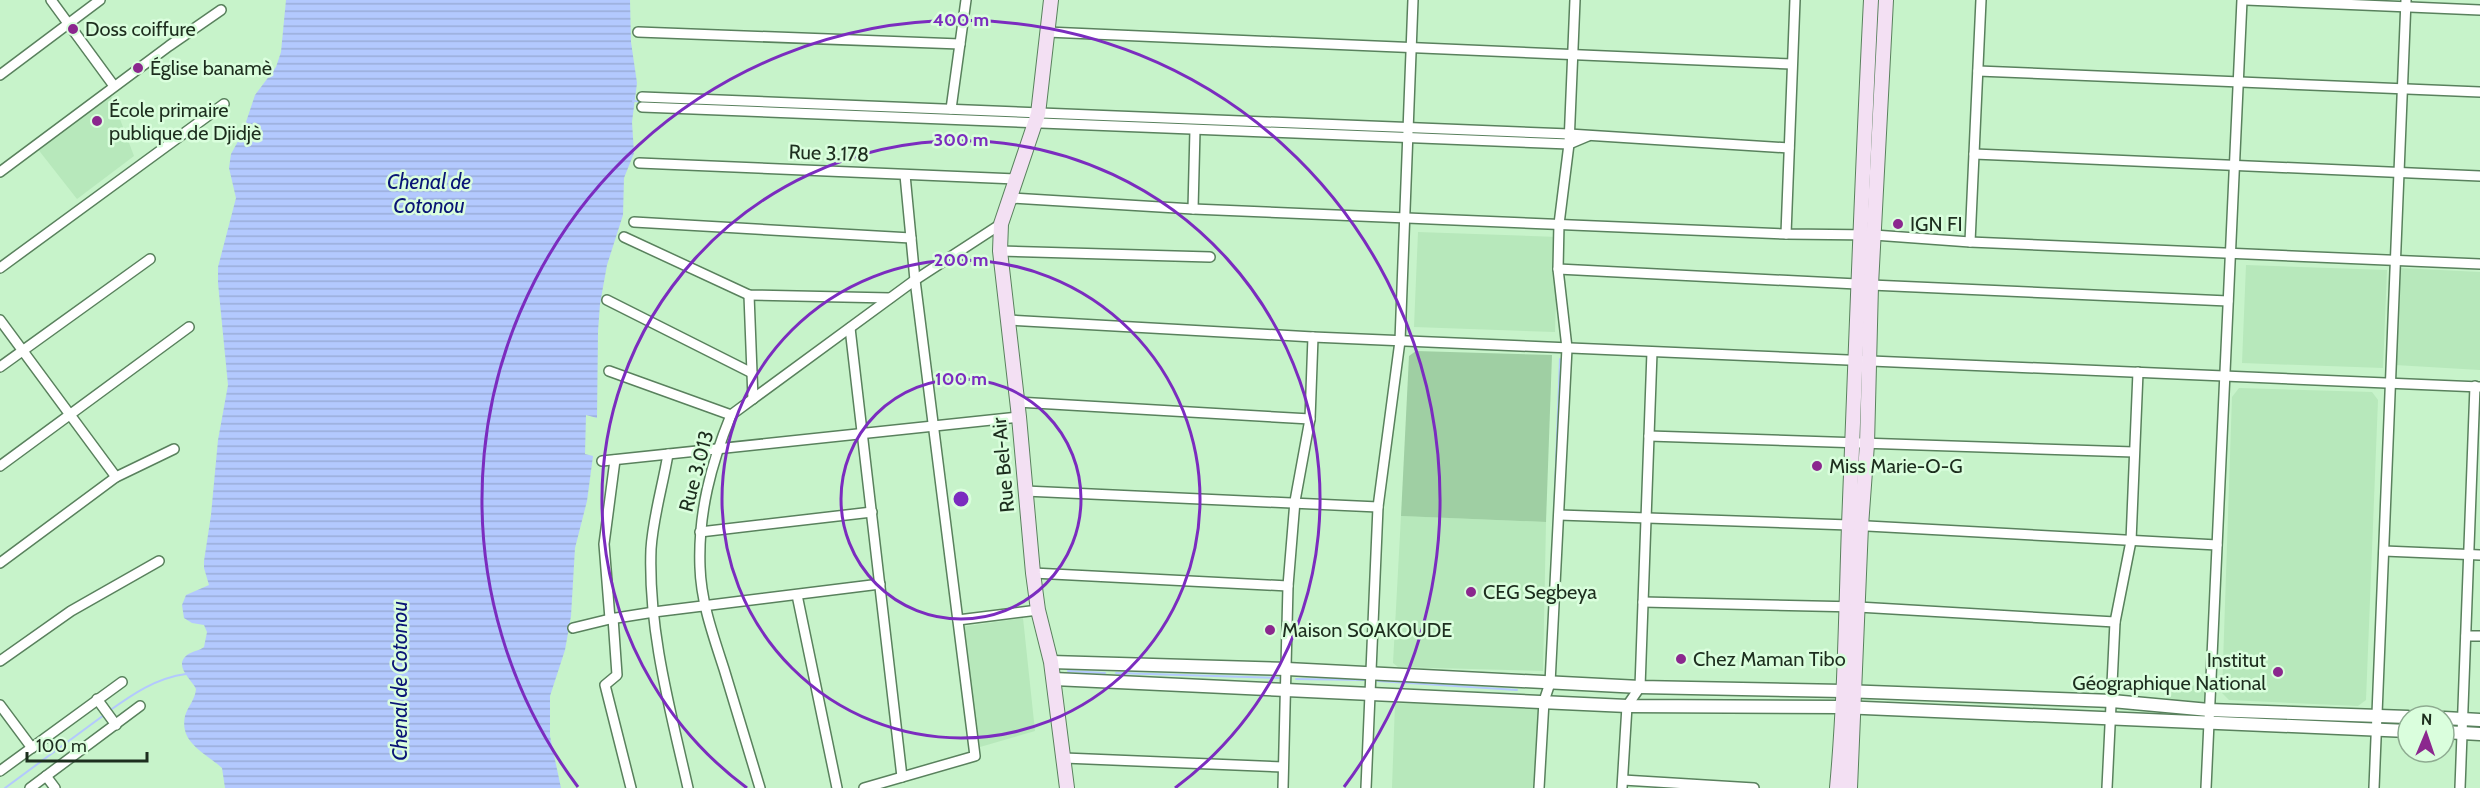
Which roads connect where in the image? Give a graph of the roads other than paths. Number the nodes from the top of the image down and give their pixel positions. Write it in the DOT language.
graph roads {
  1 [pos="51,0"];
  2 [pos="100,0"];
  3 [pos="966,0"];
  4 [pos="1051,0"];
  5 [pos="1413,0"];
  6 [pos="1575,0"];
  7 [pos="1795,0"];
  8 [pos="1871,0"];
  9 [pos="1886,0"];
  10 [pos="1981,0"];
  11 [pos="2244,0"];
  12 [pos="2406,3"];
  13 [pos="221,10"];
  14 [pos="2480,10"];
  15 [pos="68,24"];
  16 [pos="638,32"];
  17 [pos="1047,32"];
  18 [pos="960,44"];
  19 [pos="1411,48"];
  20 [pos="1573,53"];
  21 [pos="1792,64"];
  22 [pos="1978,70"];
  23 [pos="0,75"];
  24 [pos="2239,81"];
  25 [pos="114,86"];
  26 [pos="2403,88"];
  27 [pos="2480,92"];
  28 [pos="642,102"];
  29 [pos="224,104"];
  30 [pos="951,109"];
  31 [pos="941,114"];
  32 [pos="1036,119"];
  33 [pos="1195,130"];
  34 [pos="1408,133"];
  35 [pos="1569,139"];
  36 [pos="1789,148"];
  37 [pos="1974,154"];
  38 [pos="639,163"];
  39 [pos="2235,165"];
  40 [pos="0,172"];
  41 [pos="2399,173"];
  42 [pos="905,175"];
  43 [pos="2480,176"];
  44 [pos="1016,179"];
  45 [pos="1010,198"];
  46 [pos="1193,209"];
  47 [pos="1405,218"];
  48 [pos="634,222"];
  49 [pos="1001,224"];
  50 [pos="1559,224"];
  51 [pos="1786,234"];
  52 [pos="1859,235"];
  53 [pos="1874,235"];
  54 [pos="624,237"];
  55 [pos="911,238"];
  56 [pos="1970,242"];
  57 [pos="1000,251"];
  58 [pos="2230,254"];
  59 [pos="1210,257"];
  60 [pos="150,259"];
  61 [pos="2396,261"];
  62 [pos="2480,264"];
  63 [pos="0,268"];
  64 [pos="1558,269"];
  65 [pos="915,280"];
  66 [pos="1864,284"];
  67 [pos="749,295"];
  68 [pos="890,298"];
  69 [pos="608,300"];
  70 [pos="2228,301"];
  71 [pos="0,320"];
  72 [pos="1007,320"];
  73 [pos="189,327"];
  74 [pos="850,328"];
  75 [pos="1313,338"];
  76 [pos="1400,341"];
  77 [pos="1567,348"];
  78 [pos="22,350"];
  79 [pos="1652,352"];
  80 [pos="1863,359"];
  81 [pos="0,367"];
  82 [pos="609,371"];
  83 [pos="2138,372"];
  84 [pos="752,373"];
  85 [pos="2225,376"];
  86 [pos="2391,383"];
  87 [pos="2477,386"];
  88 [pos="753,399"];
  89 [pos="1017,402"];
  90 [pos="70,415"];
  91 [pos="731,415"];
  92 [pos="1019,417"];
  93 [pos="1310,419"];
  94 [pos="933,426"];
  95 [pos="863,433"];
  96 [pos="1649,436"];
  97 [pos="1860,443"];
  98 [pos="174,449"];
  99 [pos="717,449"];
  100 [pos="2134,453"];
  101 [pos="668,454"];
  102 [pos="615,460"];
  103 [pos="602,461"];
  104 [pos="0,466"];
  105 [pos="2476,473"];
  106 [pos="116,477"];
  107 [pos="1025,490"];
  108 [pos="1295,501"];
  109 [pos="1378,507"];
  110 [pos="872,512"];
  111 [pos="1559,515"];
  112 [pos="1646,519"];
  113 [pos="1855,525"];
  114 [pos="700,532"];
  115 [pos="2131,541"];
  116 [pos="2217,545"];
  117 [pos="2384,551"];
  118 [pos="2469,554"];
  119 [pos="2480,555"];
  120 [pos="159,561"];
  121 [pos="0,563"];
  122 [pos="1033,573"];
  123 [pos="880,584"];
  124 [pos="1288,586"];
  125 [pos="797,595"];
  126 [pos="1643,602"];
  127 [pos="705,607"];
  128 [pos="1852,607"];
  129 [pos="1038,610"];
  130 [pos="654,612"];
  131 [pos="611,618"];
  132 [pos="958,620"];
  133 [pos="2115,622"];
  134 [pos="573,628"];
  135 [pos="2466,636"];
  136 [pos="2480,636"];
  137 [pos="0,661"];
  138 [pos="1051,662"];
  139 [pos="1287,669"];
  140 [pos="1371,673"];
  141 [pos="1054,678"];
  142 [pos="122,682"];
  143 [pos="1550,683"];
  144 [pos="1640,687"];
  145 [pos="1286,689"];
  146 [pos="1849,691"];
  147 [pos="1371,693"];
  148 [pos="1544,700"];
  149 [pos="2112,701"];
  150 [pos="100,704"];
  151 [pos="0,705"];
  152 [pos="141,706"];
  153 [pos="1627,706"];
  154 [pos="1848,708"];
  155 [pos="2208,716"];
  156 [pos="2378,716"];
  157 [pos="2396,717"];
  158 [pos="2109,719"];
  159 [pos="2456,719"];
  160 [pos="2463,719"];
  161 [pos="2480,720"];
  162 [pos="114,722"];
  163 [pos="2377,729"];
  164 [pos="2396,730"];
  165 [pos="2456,733"];
  166 [pos="2462,733"];
  167 [pos="2480,734"];
  168 [pos="32,748"];
  169 [pos="1064,758"];
  170 [pos="1283,767"];
  171 [pos="0,771"];
  172 [pos="46,776"];
  173 [pos="902,777"];
  174 [pos="1623,784"];
  175 [pos="30,788"];
  176 [pos="55,788"];
  177 [pos="631,788"];
  178 [pos="688,788"];
  179 [pos="760,788"];
  180 [pos="837,788"];
  181 [pos="864,788"];
  182 [pos="1067,788"];
  183 [pos="1283,788"];
  184 [pos="1366,788"];
  185 [pos="1539,788"];
  186 [pos="1754,788"];
  187 [pos="1837,788"];
  188 [pos="1851,788"];
  189 [pos="2107,788"];
  190 [pos="2206,788"];
  191 [pos="2374,788"];
  192 [pos="2460,788"];
  1 -- 15 [label="street"];
  2 -- 15 [label="street"];
  3 -- 18 [label="street"];
  4 -- 17 [label="main road, Rue Bel-Air"];
  5 -- 19 [label="street"];
  6 -- 20 [label="street"];
  7 -- 21 [label="street"];
  8 -- 52 [label="main road"];
  9 -- 53 [label="main road"];
  10 -- 22 [label="street"];
  11 -- 12 [label="street"];
  11 -- 24 [label="street"];
  12 -- 14 [label="street"];
  12 -- 26 [label="street"];
  13 -- 25 [label="street"];
  15 -- 23 [label="street"];
  15 -- 25 [label="street"];
  16 -- 18 [label="street"];
  17 -- 19 [label="street"];
  17 -- 32 [label="main road, Rue Bel-Air"];
  18 -- 30 [label="street"];
  19 -- 20 [label="street"];
  19 -- 34 [label="street"];
  20 -- 21 [label="street"];
  20 -- 35 [label="street"];
  21 -- 36 [label="street"];
  22 -- 24 [label="street"];
  22 -- 37 [label="street"];
  24 -- 26 [label="street"];
  24 -- 39 [label="street"];
  25 -- 40 [label="street"];
  26 -- 27 [label="street"];
  26 -- 41 [label="street"];
  28 -- 31 [label="street"];
  29 -- 63 [label="street"];
  30 -- 31 [label="street"];
  30 -- 32 [label="street"];
  31 -- 32 [label="street"];
  32 -- 33 [label="street"];
  32 -- 34 [label="street"];
  32 -- 44 [label="main road, Rue Bel-Air"];
  33 -- 34 [label="street"];
  33 -- 46 [label="street"];
  34 -- 35 [label="street"];
  34 -- 47 [label="street"];
  35 -- 36 [label="street"];
  35 -- 50 [label="street"];
  36 -- 51 [label="street"];
  37 -- 39 [label="street"];
  37 -- 56 [label="street"];
  38 -- 42 [label="street, Rue 3.178"];
  39 -- 41 [label="street"];
  39 -- 58 [label="street"];
  41 -- 43 [label="street"];
  41 -- 61 [label="street"];
  42 -- 44 [label="street, Rue 3.178"];
  42 -- 55 [label="street"];
  44 -- 45 [label="main road, Rue Bel-Air"];
  45 -- 46 [label="street"];
  45 -- 49 [label="main road, Rue Bel-Air"];
  46 -- 47 [label="street"];
  47 -- 50 [label="street"];
  47 -- 76 [label="street"];
  48 -- 55 [label="street"];
  49 -- 57 [label="main road, Rue Bel-Air"];
  49 -- 65 [label="street, Rue 3.013"];
  50 -- 51 [label="street"];
  50 -- 64 [label="street"];
  51 -- 52 [label="street"];
  52 -- 53 [label="street"];
  52 -- 66 [label="main road"];
  53 -- 56 [label="street"];
  53 -- 66 [label="main road"];
  54 -- 67 [label="street"];
  55 -- 65 [label="street"];
  56 -- 58 [label="street"];
  57 -- 59 [label="street"];
  57 -- 72 [label="main road, Rue Bel-Air"];
  58 -- 61 [label="street"];
  58 -- 70 [label="street"];
  60 -- 78 [label="street"];
  61 -- 62 [label="street"];
  61 -- 86 [label="street"];
  64 -- 66 [label="street"];
  64 -- 77 [label="street"];
  65 -- 68 [label="street, Rue 3.013"];
  65 -- 94 [label="street"];
  66 -- 70 [label="street"];
  66 -- 80 [label="main road"];
  67 -- 68 [label="street"];
  67 -- 84 [label="street"];
  68 -- 74 [label="street, Rue 3.013"];
  69 -- 84 [label="street"];
  70 -- 85 [label="street"];
  71 -- 78 [label="street"];
  72 -- 75 [label="street"];
  72 -- 89 [label="main road, Rue Bel-Air"];
  73 -- 90 [label="street"];
  74 -- 88 [label="street, Rue 3.013"];
  74 -- 95 [label="street"];
  75 -- 76 [label="street"];
  75 -- 93 [label="street"];
  76 -- 77 [label="street"];
  76 -- 109 [label="street"];
  77 -- 79 [label="street"];
  77 -- 111 [label="street"];
  78 -- 81 [label="street"];
  78 -- 90 [label="street"];
  79 -- 80 [label="street"];
  79 -- 96 [label="street"];
  80 -- 83 [label="street"];
  80 -- 97 [label="main road"];
  82 -- 91 [label="street"];
  83 -- 85 [label="street"];
  83 -- 100 [label="street"];
  84 -- 88 [label="street"];
  85 -- 86 [label="street"];
  85 -- 116 [label="street"];
  86 -- 87 [label="street"];
  86 -- 117 [label="street"];
  87 -- 105 [label="street"];
  88 -- 91 [label="street, Rue 3.013"];
  89 -- 92 [label="main road, Rue Bel-Air"];
  89 -- 93 [label="street"];
  90 -- 104 [label="street"];
  90 -- 106 [label="street"];
  91 -- 99 [label="street, Rue 3.013"];
  92 -- 94 [label="street"];
  92 -- 107 [label="main road, Rue Bel-Air"];
  93 -- 108 [label="street"];
  94 -- 95 [label="street"];
  94 -- 132 [label="street"];
  95 -- 99 [label="street"];
  95 -- 110 [label="street"];
  96 -- 97 [label="street"];
  96 -- 112 [label="street"];
  97 -- 100 [label="street"];
  97 -- 113 [label="main road"];
  98 -- 106 [label="street"];
  99 -- 101 [label="street"];
  99 -- 114 [label="street, Rue 3.013"];
  100 -- 115 [label="street"];
  101 -- 102 [label="street"];
  101 -- 130 [label="street"];
  102 -- 103 [label="street"];
  102 -- 131 [label="street"];
  105 -- 118 [label="street"];
  106 -- 121 [label="street"];
  107 -- 108 [label="street"];
  107 -- 122 [label="main road, Rue Bel-Air"];
  108 -- 109 [label="street"];
  108 -- 124 [label="street"];
  109 -- 140 [label="street"];
  110 -- 114 [label="street"];
  110 -- 123 [label="street"];
  111 -- 112 [label="street"];
  111 -- 143 [label="street"];
  112 -- 113 [label="street"];
  112 -- 126 [label="street"];
  113 -- 115 [label="street"];
  113 -- 128 [label="main road"];
  114 -- 127 [label="street, Rue 3.013"];
  115 -- 116 [label="street"];
  115 -- 133 [label="street"];
  116 -- 155 [label="street"];
  117 -- 118 [label="street"];
  117 -- 156 [label="street"];
  118 -- 119 [label="street"];
  118 -- 135 [label="street"];
  120 -- 137 [label="street"];
  122 -- 124 [label="street"];
  122 -- 129 [label="main road, Rue Bel-Air"];
  123 -- 125 [label="street"];
  123 -- 173 [label="street"];
  124 -- 139 [label="street"];
  125 -- 127 [label="street"];
  125 -- 180 [label="street"];
  126 -- 128 [label="street"];
  126 -- 144 [label="street"];
  127 -- 130 [label="street"];
  127 -- 179 [label="street, Rue 3.013"];
  128 -- 133 [label="street"];
  128 -- 146 [label="main road"];
  129 -- 132 [label="street"];
  129 -- 138 [label="main road, Rue Bel-Air"];
  130 -- 131 [label="street"];
  130 -- 178 [label="street"];
  131 -- 134 [label="street"];
  131 -- 177 [label="street"];
  132 -- 173 [label="street"];
  133 -- 149 [label="street"];
  135 -- 136 [label="street"];
  135 -- 160 [label="street"];
  138 -- 139 [label="street"];
  138 -- 141 [label="main road, Rue Bel-Air"];
  139 -- 140 [label="street"];
  139 -- 145 [label="street"];
  140 -- 143 [label="street"];
  140 -- 147 [label="street"];
  141 -- 145 [label="street"];
  141 -- 169 [label="main road, Rue Bel-Air"];
  142 -- 150 [label="street"];
  143 -- 144 [label="street"];
  143 -- 148 [label="street"];
  144 -- 146 [label="street"];
  144 -- 153 [label="street"];
  145 -- 147 [label="street"];
  145 -- 170 [label="street"];
  146 -- 149 [label="street"];
  146 -- 154 [label="main road"];
  147 -- 148 [label="street"];
  147 -- 184 [label="street"];
  148 -- 153 [label="street"];
  148 -- 185 [label="street"];
  149 -- 155 [label="street"];
  149 -- 158 [label="street"];
  150 -- 162 [label="street"];
  150 -- 168 [label="street"];
  151 -- 168 [label="street"];
  152 -- 162 [label="street"];
  153 -- 154 [label="street"];
  153 -- 174 [label="street"];
  154 -- 158 [label="street"];
  154 -- 187 [label="main road"];
  154 -- 188 [label="main road"];
  155 -- 156 [label="street"];
  155 -- 158 [label="street"];
  155 -- 163 [label="street"];
  155 -- 190 [label="street"];
  156 -- 157 [label="street"];
  156 -- 163 [label="street"];
  158 -- 189 [label="street"];
  159 -- 160 [label="street"];
  160 -- 161 [label="street"];
  160 -- 166 [label="street"];
  162 -- 172 [label="street"];
  163 -- 164 [label="street"];
  163 -- 191 [label="street"];
  165 -- 166 [label="street"];
  166 -- 167 [label="street"];
  166 -- 192 [label="street"];
  168 -- 171 [label="street"];
  169 -- 170 [label="street"];
  169 -- 182 [label="main road, Rue Bel-Air"];
  170 -- 183 [label="street"];
  172 -- 175 [label="street"];
  172 -- 176 [label="street"];
  173 -- 181 [label="street"];
  174 -- 186 [label="street"];
}
